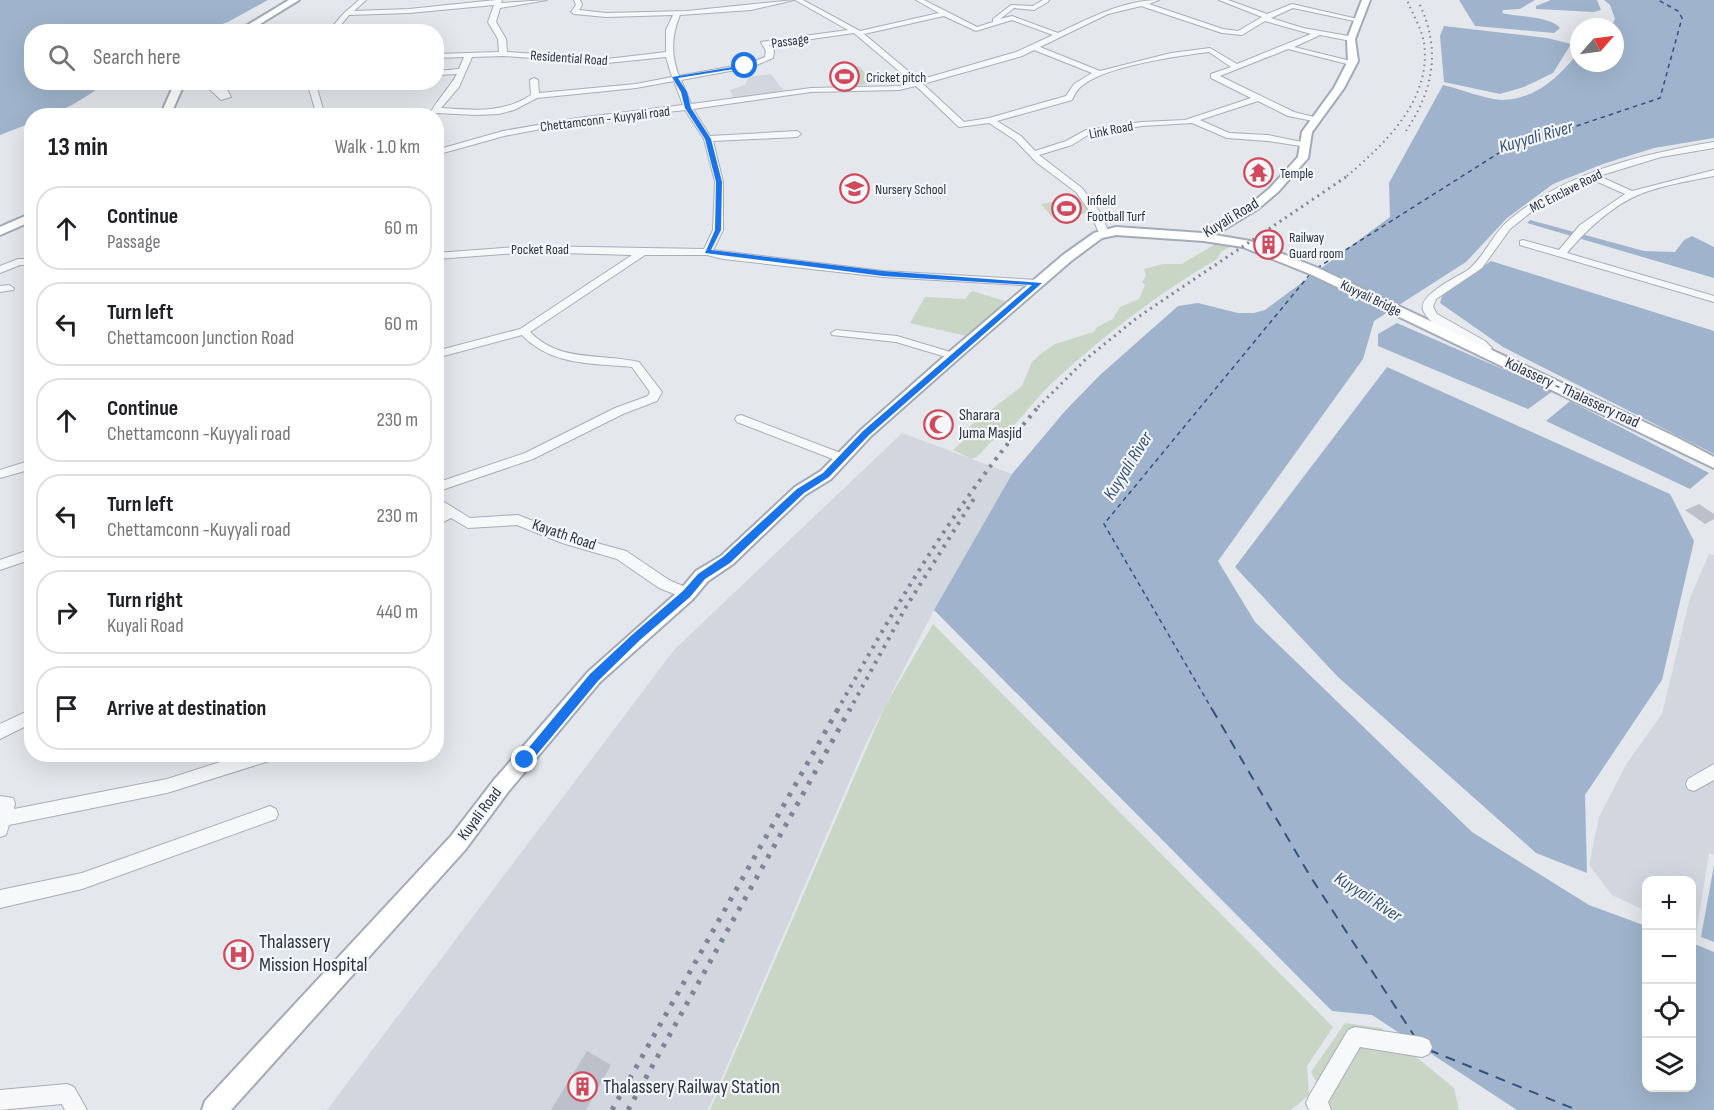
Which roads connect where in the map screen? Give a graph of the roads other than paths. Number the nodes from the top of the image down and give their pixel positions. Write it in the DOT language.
graph roads {
  1 [pos="295,0"];
  2 [pos="363,0"];
  3 [pos="544,0"];
  4 [pos="577,0"];
  5 [pos="746,0"];
  6 [pos="790,0"];
  7 [pos="798,0"];
  8 [pos="919,0"];
  9 [pos="1222,0"];
  10 [pos="1366,0"];
  11 [pos="1046,1"];
  12 [pos="1147,1"];
  13 [pos="498,2"];
  14 [pos="751,8"];
  15 [pos="348,12"];
  16 [pos="947,13"];
  17 [pos="676,14"];
  18 [pos="1267,18"];
  19 [pos="1359,20"];
  20 [pos="254,24"];
  21 [pos="338,24"];
  22 [pos="993,24"];
  23 [pos="857,32"];
  24 [pos="1317,34"];
  25 [pos="1059,35"];
  26 [pos="1351,39"];
  27 [pos="1287,47"];
  28 [pos="1033,48"];
  29 [pos="503,54"];
  30 [pos="671,54"];
  31 [pos="469,55"];
  32 [pos="444,56"];
  33 [pos="1352,64"];
  34 [pos="1238,68"];
  35 [pos="460,71"];
  36 [pos="444,72"];
  37 [pos="1099,73"];
  38 [pos="675,77"];
  39 [pos="534,80"];
  40 [pos="916,84"];
  41 [pos="176,90"];
  42 [pos="215,90"];
  43 [pos="223,90"];
  44 [pos="313,90"];
  45 [pos="535,96"];
  46 [pos="1258,98"];
  47 [pos="169,108"];
  48 [pos="318,108"];
  49 [pos="437,108"];
  50 [pos="688,108"];
  51 [pos="444,113"];
  52 [pos="990,120"];
  53 [pos="1193,120"];
  54 [pos="1315,120"];
  55 [pos="797,134"];
  56 [pos="708,139"];
  57 [pos="1304,145"];
  58 [pos="1714,145"];
  59 [pos="444,151"];
  60 [pos="1037,153"];
  61 [pos="1714,172"];
  62 [pos="1591,176"];
  63 [pos="1632,195"];
  64 [pos="24,220"];
  65 [pos="0,231"];
  66 [pos="1104,232"];
  67 [pos="1204,237"];
  68 [pos="1523,243"];
  69 [pos="643,252"];
  70 [pos="707,252"];
  71 [pos="1561,254"];
  72 [pos="444,255"];
  73 [pos="24,262"];
  74 [pos="0,270"];
  75 [pos="1038,283"];
  76 [pos="1714,299"];
  77 [pos="1428,326"];
  78 [pos="524,332"];
  79 [pos="836,333"];
  80 [pos="1482,351"];
  81 [pos="444,353"];
  82 [pos="953,356"];
  83 [pos="741,419"];
  84 [pos="842,458"];
  85 [pos="1714,463"];
  86 [pos="24,466"];
  87 [pos="0,474"];
  88 [pos="444,485"];
  89 [pos="444,507"];
  90 [pos="451,512"];
  91 [pos="444,516"];
  92 [pos="24,557"];
  93 [pos="0,565"];
  94 [pos="687,594"];
  95 [pos="24,719"];
  96 [pos="0,732"];
  97 [pos="244,762"];
  98 [pos="1714,771"];
  99 [pos="1694,784"];
  100 [pos="270,814"];
  101 [pos="1,817"];
  102 [pos="0,899"];
  103 [pos="1422,1047"];
  104 [pos="0,1100"];
  105 [pos="77,1110"];
  106 [pos="214,1110"];
  107 [pos="1321,1110"];
  1 -- 20 [label="main road"];
  2 -- 15 [label="street"];
  3 -- 13 [label="street"];
  4 -- 17 [label="street"];
  5 -- 14 [label="street"];
  6 -- 14 [label="street"];
  7 -- 23 [label="street"];
  8 -- 16 [label="street"];
  9 -- 18 [label="street"];
  10 -- 19 [label="main road"];
  11 -- 22 [label="street"];
  12 -- 18 [label="street"];
  12 -- 25 [label="street, Chettamconn - Kuyyali road"];
  13 -- 15 [label="street"];
  13 -- 29 [label="street"];
  14 -- 17 [label="street"];
  15 -- 21 [label="street"];
  16 -- 22 [label="street"];
  16 -- 23 [label="street"];
  17 -- 30 [label="street"];
  18 -- 19 [label="street"];
  18 -- 24 [label="street"];
  19 -- 26 [label="main road"];
  22 -- 25 [label="street"];
  23 -- 38 [label="street, Passage"];
  23 -- 40 [label="street"];
  24 -- 26 [label="street"];
  24 -- 27 [label="street"];
  25 -- 28 [label="street, Chettamconn - Kuyyali road"];
  26 -- 33 [label="main road"];
  27 -- 33 [label="street"];
  27 -- 34 [label="street"];
  28 -- 37 [label="street"];
  28 -- 40 [label="street, Chettamconn - Kuyyali road"];
  29 -- 30 [label="street, Residential Road"];
  29 -- 31 [label="street, Residential Road"];
  30 -- 38 [label="street"];
  31 -- 32 [label="street, Residential Road"];
  31 -- 35 [label="street"];
  33 -- 54 [label="main road, Kuyali Road"];
  34 -- 37 [label="street"];
  34 -- 46 [label="street"];
  35 -- 36 [label="street"];
  35 -- 49 [label="street"];
  37 -- 52 [label="street"];
  38 -- 45 [label="street"];
  38 -- 50 [label="street"];
  39 -- 45 [label="street"];
  40 -- 50 [label="street, Chettamconn - Kuyyali road"];
  40 -- 52 [label="street"];
  41 -- 47 [label="main road"];
  42 -- 43 [label="street"];
  44 -- 48 [label="street"];
  45 -- 51 [label="street"];
  46 -- 53 [label="street, Link Road"];
  46 -- 54 [label="street"];
  50 -- 56 [label="street"];
  50 -- 59 [label="street, Chettamconn - Kuyyali road"];
  52 -- 60 [label="street"];
  53 -- 57 [label="street"];
  53 -- 60 [label="street, Link Road"];
  54 -- 57 [label="main road, Kuyali Road"];
  55 -- 56 [label="street"];
  56 -- 70 [label="street"];
  57 -- 67 [label="main road, Kuyali Road"];
  58 -- 62 [label="street, MC Enclave Road"];
  60 -- 66 [label="street"];
  61 -- 63 [label="street"];
  62 -- 63 [label="street"];
  62 -- 80 [label="street, MC Enclave Road"];
  63 -- 71 [label="street"];
  64 -- 65 [label="main road"];
  66 -- 67 [label="main road, Kuyali Road"];
  66 -- 75 [label="main road, Kuyali Road"];
  67 -- 77 [label="main road, Kuyyali Bridge"];
  68 -- 71 [label="street"];
  69 -- 70 [label="street, Pocket Road"];
  69 -- 72 [label="street, Pocket Road"];
  69 -- 78 [label="street"];
  70 -- 75 [label="street, Pocket Road"];
  71 -- 76 [label="street"];
  73 -- 74 [label="street"];
  75 -- 82 [label="main road, Kuyali Road"];
  77 -- 80 [label="main road, Kolassery - Thalassery road"];
  78 -- 81 [label="street"];
  78 -- 88 [label="street"];
  79 -- 82 [label="street"];
  80 -- 85 [label="main road, Kolassery - Thalassery road"];
  82 -- 84 [label="main road, Kuyali Road"];
  83 -- 84 [label="street"];
  84 -- 94 [label="main road, Kuyali Road"];
  86 -- 87 [label="street"];
  89 -- 90 [label="street, Kayath Road"];
  90 -- 91 [label="street"];
  90 -- 94 [label="street, Kayath Road"];
  92 -- 93 [label="street"];
  94 -- 106 [label="main road, Kuyali Road"];
  95 -- 96 [label="street"];
  97 -- 101 [label="street"];
  98 -- 99 [label="street"];
  100 -- 102 [label="street"];
  103 -- 107 [label="street"];
  104 -- 105 [label="street"];
}
